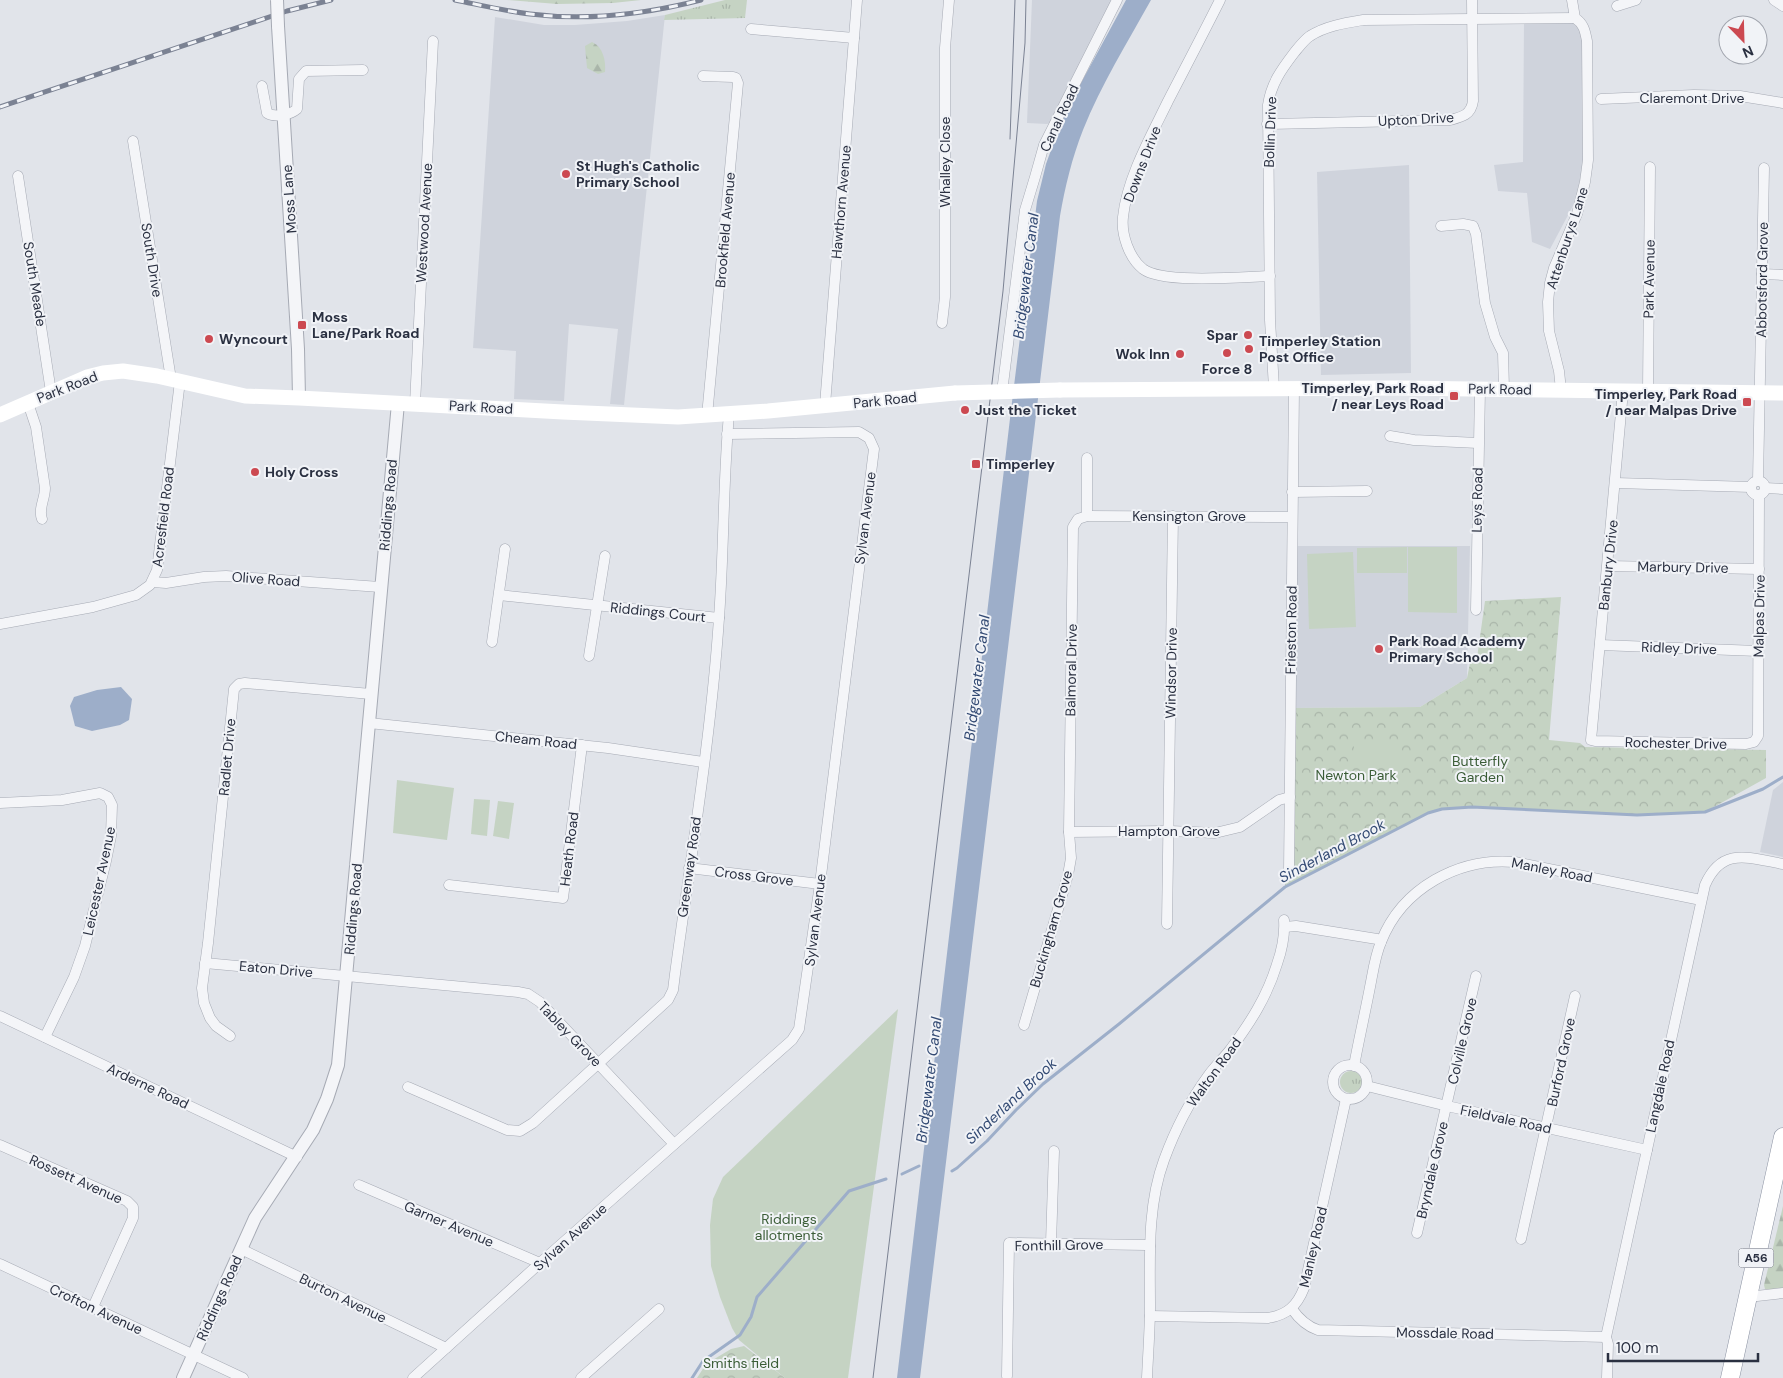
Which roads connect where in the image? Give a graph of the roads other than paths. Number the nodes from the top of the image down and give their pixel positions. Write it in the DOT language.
graph roads {
  1 [pos="277,0"];
  2 [pos="857,0"];
  3 [pos="949,0"];
  4 [pos="1117,0"];
  5 [pos="1220,0"];
  6 [pos="1472,0"];
  7 [pos="1572,0"];
  8 [pos="1636,0"];
  9 [pos="1774,0"];
  10 [pos="1617,6"];
  11 [pos="1783,6"];
  12 [pos="1575,18"];
  13 [pos="1472,19"];
  14 [pos="751,29"];
  15 [pos="854,38"];
  16 [pos="433,41"];
  17 [pos="363,70"];
  18 [pos="702,76"];
  19 [pos="262,86"];
  20 [pos="1601,99"];
  21 [pos="1783,103"];
  22 [pos="283,114"];
  23 [pos="1267,124"];
  24 [pos="133,141"];
  25 [pos="1650,167"];
  26 [pos="1764,168"];
  27 [pos="18,176"];
  28 [pos="1441,226"];
  29 [pos="1762,274"];
  30 [pos="1783,275"];
  31 [pos="1270,276"];
  32 [pos="942,323"];
  33 [pos="176,380"];
  34 [pos="1274,388"];
  35 [pos="1294,388"];
  36 [pos="1480,389"];
  37 [pos="1504,389"];
  38 [pos="1561,390"];
  39 [pos="1623,391"];
  40 [pos="1648,391"];
  41 [pos="51,392"];
  42 [pos="1002,392"];
  43 [pos="1760,393"];
  44 [pos="1783,393"];
  45 [pos="299,398"];
  46 [pos="28,402"];
  47 [pos="398,403"];
  48 [pos="415,404"];
  49 [pos="825,405"];
  50 [pos="729,414"];
  51 [pos="0,415"];
  52 [pos="707,416"];
  53 [pos="727,434"];
  54 [pos="1390,436"];
  55 [pos="1478,443"];
  56 [pos="1087,458"];
  57 [pos="1616,483"];
  58 [pos="1758,488"];
  59 [pos="1783,489"];
  60 [pos="1366,491"];
  61 [pos="1292,492"];
  62 [pos="1086,516"];
  63 [pos="1173,516"];
  64 [pos="38,517"];
  65 [pos="1292,517"];
  66 [pos="505,549"];
  67 [pos="605,556"];
  68 [pos="1608,566"];
  69 [pos="1759,569"];
  70 [pos="153,582"];
  71 [pos="380,587"];
  72 [pos="499,595"];
  73 [pos="597,605"];
  74 [pos="1476,610"];
  75 [pos="719,618"];
  76 [pos="0,624"];
  77 [pos="491,642"];
  78 [pos="1600,645"];
  79 [pos="1758,650"];
  80 [pos="588,655"];
  81 [pos="371,694"];
  82 [pos="368,723"];
  83 [pos="1758,736"];
  84 [pos="1591,740"];
  85 [pos="582,745"];
  86 [pos="703,762"];
  87 [pos="1290,797"];
  88 [pos="0,803"];
  89 [pos="1170,831"];
  90 [pos="1068,832"];
  91 [pos="1783,864"];
  92 [pos="689,868"];
  93 [pos="1289,872"];
  94 [pos="820,884"];
  95 [pos="449,885"];
  96 [pos="1701,900"];
  97 [pos="1167,924"];
  98 [pos="1381,942"];
  99 [pos="205,963"];
  100 [pos="347,976"];
  101 [pos="1476,976"];
  102 [pos="1575,996"];
  103 [pos="0,1016"];
  104 [pos="1024,1025"];
  105 [pos="230,1036"];
  106 [pos="45,1037"];
  107 [pos="598,1064"];
  108 [pos="1354,1066"];
  109 [pos="1366,1086"];
  110 [pos="408,1087"];
  111 [pos="1346,1099"];
  112 [pos="1447,1106"];
  113 [pos="1546,1128"];
  114 [pos="1783,1137"];
  115 [pos="0,1144"];
  116 [pos="674,1144"];
  117 [pos="1646,1150"];
  118 [pos="1054,1151"];
  119 [pos="297,1157"];
  120 [pos="359,1184"];
  121 [pos="1417,1233"];
  122 [pos="1522,1239"];
  123 [pos="1051,1243"];
  124 [pos="1150,1246"];
  125 [pos="241,1249"];
  126 [pos="540,1263"];
  127 [pos="0,1264"];
  128 [pos="1783,1293"];
  129 [pos="1748,1297"];
  130 [pos="93,1308"];
  131 [pos="1292,1309"];
  132 [pos="659,1310"];
  133 [pos="1150,1316"];
  134 [pos="1606,1337"];
  135 [pos="446,1348"];
  136 [pos="193,1354"];
  137 [pos="1007,1376"];
  138 [pos="183,1378"];
  139 [pos="243,1378"];
  140 [pos="413,1378"];
  141 [pos="581,1378"];
  142 [pos="1147,1378"];
  143 [pos="1607,1378"];
  144 [pos="1730,1378"];
  1 -- 22 [label="street, Moss Lane, bridge"];
  2 -- 15 [label="street, Hawthorn Avenue"];
  3 -- 32 [label="street, Whalley Close"];
  4 -- 42 [label="street, Canal Road"];
  5 -- 31 [label="street, Downs Drive"];
  6 -- 13 [label="street"];
  7 -- 12 [label="street, Attenburys Lane"];
  8 -- 10 [label="street"];
  9 -- 11 [label="street"];
  12 -- 13 [label="street, Bollin Drive"];
  12 -- 38 [label="street, Attenburys Lane"];
  13 -- 23 [label="street, Bollin Drive"];
  13 -- 23 [label="street, Upton Drive"];
  14 -- 15 [label="street"];
  15 -- 49 [label="street, Hawthorn Avenue"];
  16 -- 48 [label="street, Westwood Avenue"];
  17 -- 22 [label="street"];
  18 -- 52 [label="street, Brookfield Avenue"];
  19 -- 22 [label="street"];
  20 -- 21 [label="street, Claremont Drive"];
  22 -- 45 [label="street, Moss Lane"];
  23 -- 31 [label="street, Bollin Drive"];
  24 -- 33 [label="street, South Drive"];
  25 -- 40 [label="street, Park Avenue"];
  26 -- 29 [label="street, Abbotsford Grove"];
  27 -- 41 [label="street, South Meade"];
  28 -- 37 [label="street"];
  29 -- 30 [label="street"];
  29 -- 43 [label="street, Abbotsford Grove"];
  31 -- 34 [label="street, Bollin Drive"];
  33 -- 41 [label="main road, Park Road"];
  33 -- 45 [label="main road, Park Road"];
  33 -- 70 [label="street, Acresfield Road"];
  34 -- 35 [label="main road, Park Road"];
  34 -- 42 [label="main road, Park Road, bridge"];
  35 -- 36 [label="main road, Park Road"];
  35 -- 61 [label="street, Frieston Road"];
  36 -- 37 [label="main road, Park Road"];
  36 -- 55 [label="street, Leys Road"];
  37 -- 38 [label="main road, Park Road"];
  38 -- 39 [label="main road, Park Road"];
  39 -- 40 [label="main road, Park Road"];
  39 -- 57 [label="street, Banbury Drive"];
  40 -- 43 [label="main road, Park Road"];
  41 -- 46 [label="main road, Park Road"];
  42 -- 49 [label="main road, Park Road, bridge"];
  43 -- 44 [label="main road, Park Road"];
  43 -- 58 [label="street, Malpas Drive"];
  45 -- 47 [label="main road, Park Road"];
  46 -- 51 [label="main road, Park Road"];
  46 -- 64 [label="street"];
  47 -- 48 [label="main road, Park Road"];
  47 -- 71 [label="street, Riddings Road"];
  48 -- 52 [label="main road, Park Road"];
  49 -- 50 [label="main road, Park Road"];
  50 -- 52 [label="main road, Park Road"];
  50 -- 53 [label="street, Greenway Road"];
  53 -- 75 [label="street, Greenway Road"];
  53 -- 94 [label="street, Sylvan Avenue"];
  54 -- 55 [label="street"];
  55 -- 74 [label="street, Leys Road"];
  56 -- 62 [label="street"];
  57 -- 58 [label="street"];
  57 -- 68 [label="street, Banbury Drive"];
  58 -- 59 [label="street"];
  58 -- 69 [label="street, Malpas Drive"];
  60 -- 61 [label="street"];
  61 -- 65 [label="street, Frieston Road"];
  62 -- 63 [label="street, Kensington Grove"];
  62 -- 90 [label="street, Balmoral Drive"];
  63 -- 65 [label="street, Kensington Grove"];
  63 -- 89 [label="street, Windsor Drive"];
  65 -- 87 [label="street, Frieston Road"];
  66 -- 72 [label="street"];
  67 -- 73 [label="street, Riddings Court"];
  68 -- 69 [label="street, Marbury Drive"];
  68 -- 78 [label="street, Banbury Drive"];
  69 -- 79 [label="street, Malpas Drive"];
  70 -- 71 [label="street, Olive Road"];
  70 -- 76 [label="street, Acresfield Road"];
  71 -- 81 [label="street, Riddings Road"];
  72 -- 73 [label="street, Riddings Court"];
  72 -- 77 [label="street"];
  73 -- 75 [label="street, Riddings Court"];
  73 -- 80 [label="street, Riddings Court"];
  75 -- 86 [label="street, Greenway Road"];
  78 -- 79 [label="street, Ridley Drive"];
  78 -- 84 [label="street, Banbury Drive"];
  79 -- 83 [label="street, Malpas Drive"];
  81 -- 82 [label="street, Riddings Road"];
  81 -- 99 [label="street, Radlet Drive"];
  82 -- 85 [label="street, Cheam Road"];
  82 -- 100 [label="street, Riddings Road"];
  83 -- 84 [label="street, Rochester Drive"];
  85 -- 86 [label="street, Cheam Road"];
  85 -- 95 [label="street, Heath Road"];
  86 -- 92 [label="street, Greenway Road"];
  87 -- 89 [label="street, Hampton Grove"];
  87 -- 93 [label="street, Frieston Road"];
  88 -- 106 [label="street, Leicester Avenue"];
  89 -- 90 [label="street, Hampton Grove"];
  89 -- 97 [label="street, Windsor Drive"];
  90 -- 104 [label="street, Buckingham Grove"];
  91 -- 96 [label="street, Langdale Road"];
  92 -- 94 [label="street, Cross Grove"];
  92 -- 107 [label="street, Greenway Road"];
  94 -- 116 [label="street, Sylvan Avenue"];
  96 -- 98 [label="street, Manley Road"];
  96 -- 117 [label="street, Langdale Road"];
  98 -- 108 [label="street, Manley Road"];
  98 -- 124 [label="street, Walton Road"];
  99 -- 100 [label="street, Eaton Drive"];
  99 -- 105 [label="street"];
  100 -- 107 [label="street, Tabley Grove"];
  100 -- 119 [label="street, Riddings Road"];
  101 -- 112 [label="street, Colville Grove"];
  102 -- 113 [label="street, Burford Grove"];
  103 -- 106 [label="street, Arderne Road"];
  106 -- 119 [label="street, Arderne Road"];
  107 -- 110 [label="street, Greenway Road"];
  107 -- 116 [label="street, Tabley Grove"];
  108 -- 109 [label="street"];
  108 -- 111 [label="street"];
  109 -- 111 [label="street"];
  109 -- 112 [label="street, Fieldvale Road"];
  111 -- 131 [label="street, Manley Road"];
  112 -- 113 [label="street, Fieldvale Road"];
  112 -- 121 [label="street, Bryndale Grove"];
  113 -- 117 [label="street, Fieldvale Road"];
  113 -- 122 [label="street, Burford Grove"];
  114 -- 129 [label="highway, A56"];
  115 -- 130 [label="street, Rossett Avenue"];
  116 -- 126 [label="street, Sylvan Avenue"];
  117 -- 134 [label="street, Langdale Road"];
  118 -- 123 [label="street"];
  119 -- 125 [label="street, Riddings Road"];
  120 -- 126 [label="street, Garner Avenue"];
  123 -- 124 [label="street, Fonthill Grove"];
  123 -- 137 [label="street, Fonthill Grove"];
  124 -- 133 [label="street, Walton Road"];
  125 -- 135 [label="street, Burton Avenue"];
  125 -- 136 [label="street, Riddings Road"];
  126 -- 135 [label="street, Sylvan Avenue"];
  127 -- 130 [label="street, Crofton Avenue"];
  128 -- 129 [label="street"];
  129 -- 144 [label="highway, A56"];
  130 -- 136 [label="street, Crofton Avenue"];
  131 -- 133 [label="street"];
  131 -- 134 [label="street, Mossdale Road"];
  132 -- 141 [label="street"];
  133 -- 142 [label="street, Walton Road"];
  134 -- 143 [label="street, Langdale Road"];
  135 -- 140 [label="street, Sylvan Avenue"];
  136 -- 138 [label="street, Riddings Road"];
  136 -- 139 [label="street"];
}
